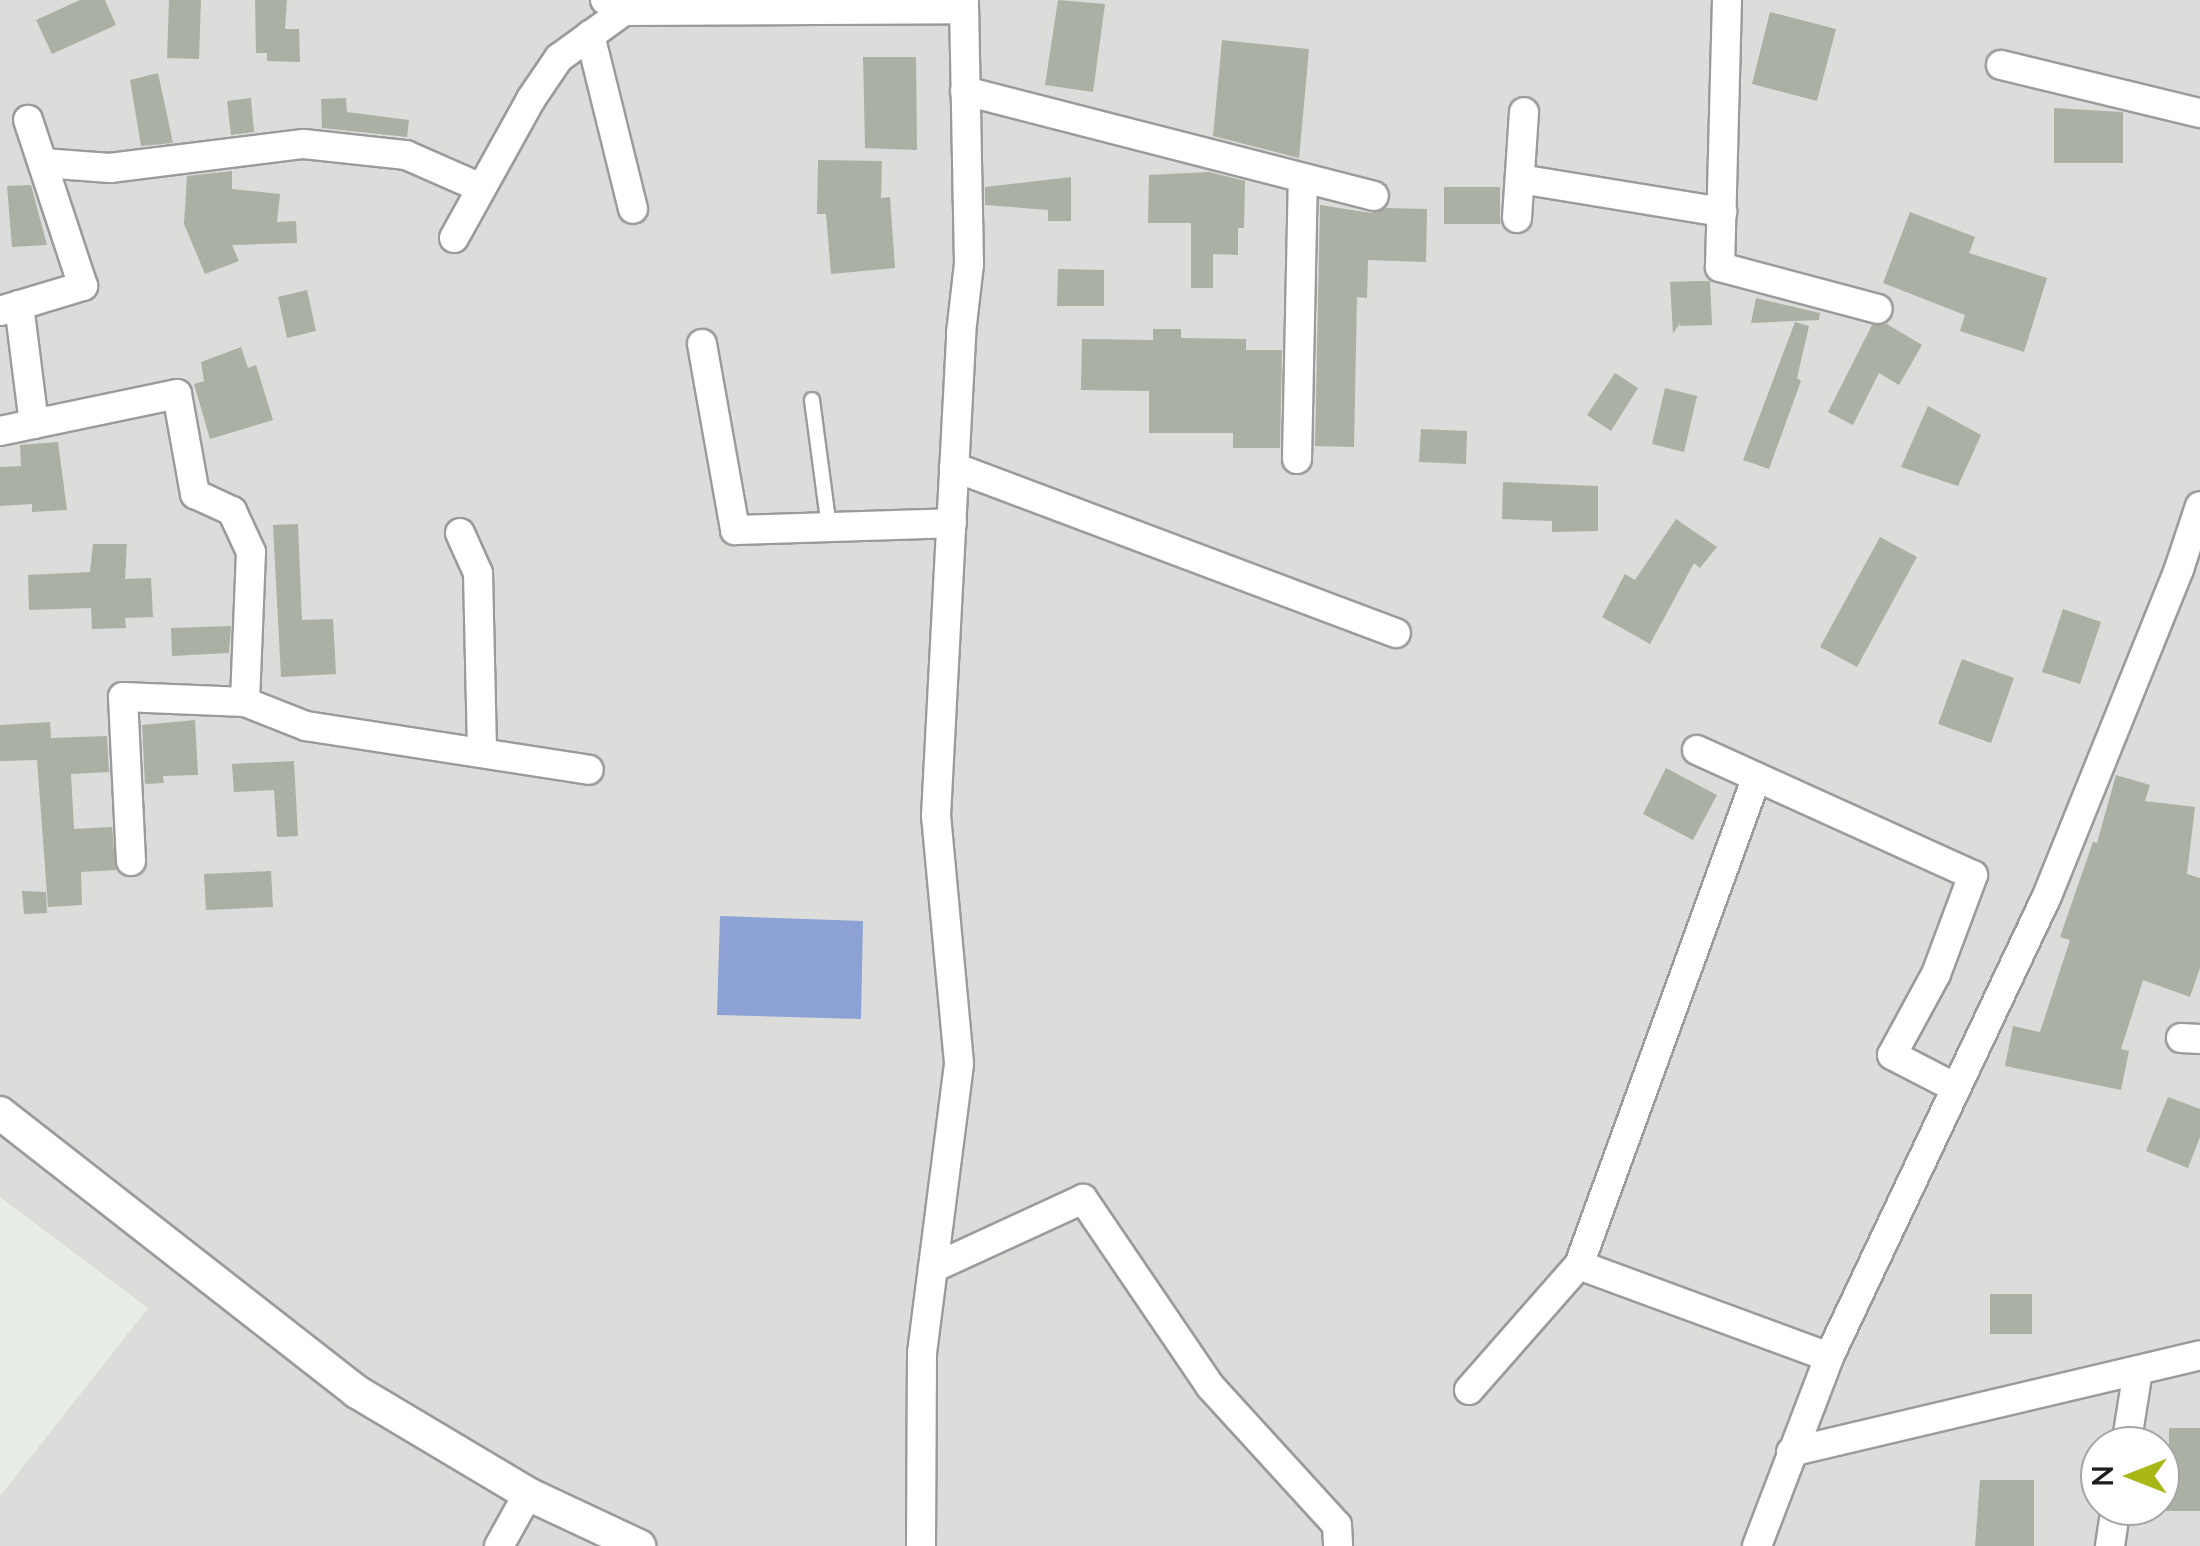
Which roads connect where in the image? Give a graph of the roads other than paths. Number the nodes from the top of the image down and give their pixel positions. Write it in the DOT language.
graph roads {
  1 [pos="1727,0"];
  2 [pos="963,4"];
  3 [pos="614,5"];
  4 [pos="590,36"];
  5 [pos="2001,65"];
  6 [pos="965,91"];
  7 [pos="1524,112"];
  8 [pos="2200,113"];
  9 [pos="28,120"];
  10 [pos="42,163"];
  11 [pos="1303,178"];
  12 [pos="1520,179"];
  13 [pos="481,188"];
  14 [pos="1374,196"];
  15 [pos="633,209"];
  16 [pos="1722,212"];
  17 [pos="1517,218"];
  18 [pos="454,238"];
  19 [pos="9,308"];
  20 [pos="1878,309"];
  21 [pos="702,344"];
  22 [pos="812,400"];
  23 [pos="34,424"];
  24 [pos="0,432"];
  25 [pos="1297,459"];
  26 [pos="954,467"];
  27 [pos="2200,506"];
  28 [pos="952,523"];
  29 [pos="828,526"];
  30 [pos="460,534"];
  31 [pos="2190,570"];
  32 [pos="1396,633"];
  33 [pos="245,702"];
  34 [pos="1698,750"];
  35 [pos="482,753"];
  36 [pos="590,770"];
  37 [pos="1756,779"];
  38 [pos="131,861"];
  39 [pos="1956,1088"];
  40 [pos="0,1113"];
  41 [pos="1579,1265"];
  42 [pos="933,1268"];
  43 [pos="2200,1355"];
  44 [pos="1828,1357"];
  45 [pos="2138,1370"];
  46 [pos="1470,1390"];
  47 [pos="2129,1426"];
  48 [pos="1791,1452"];
  49 [pos="528,1494"];
  50 [pos="499,1546"];
  51 [pos="638,1546"];
  52 [pos="921,1546"];
  53 [pos="1338,1546"];
  54 [pos="1756,1546"];
  1 -- 16 [label="street"];
  2 -- 3 [label="street"];
  2 -- 6 [label="street"];
  3 -- 4 [label="street"];
  4 -- 13 [label="street"];
  4 -- 15 [label="street"];
  5 -- 8 [label="street"];
  6 -- 11 [label="street"];
  6 -- 26 [label="street"];
  7 -- 12 [label="street"];
  9 -- 10 [label="street"];
  10 -- 13 [label="street"];
  10 -- 19 [label="street"];
  11 -- 14 [label="street"];
  11 -- 25 [label="street"];
  12 -- 16 [label="street"];
  12 -- 17 [label="street"];
  13 -- 18 [label="street"];
  16 -- 20 [label="street"];
  19 -- 23 [label="street"];
  21 -- 29 [label="street"];
  22 -- 29 [label="lane"];
  23 -- 24 [label="street"];
  23 -- 33 [label="street"];
  26 -- 28 [label="street"];
  26 -- 32 [label="street"];
  27 -- 31 [label="street"];
  28 -- 29 [label="street"];
  28 -- 42 [label="street"];
  30 -- 35 [label="street"];
  31 -- 39 [label="street"];
  33 -- 35 [label="street"];
  33 -- 38 [label="street"];
  34 -- 37 [label="street"];
  35 -- 36 [label="street"];
  37 -- 39 [label="street"];
  37 -- 41 [label="street"];
  39 -- 44 [label="street"];
  40 -- 49 [label="street"];
  41 -- 44 [label="street"];
  41 -- 46 [label="street"];
  42 -- 52 [label="street"];
  42 -- 53 [label="street"];
  43 -- 45 [label="street"];
  44 -- 48 [label="street"];
  45 -- 47 [label="street"];
  45 -- 48 [label="street"];
  48 -- 54 [label="street"];
  49 -- 50 [label="street"];
  49 -- 51 [label="street"];
}
